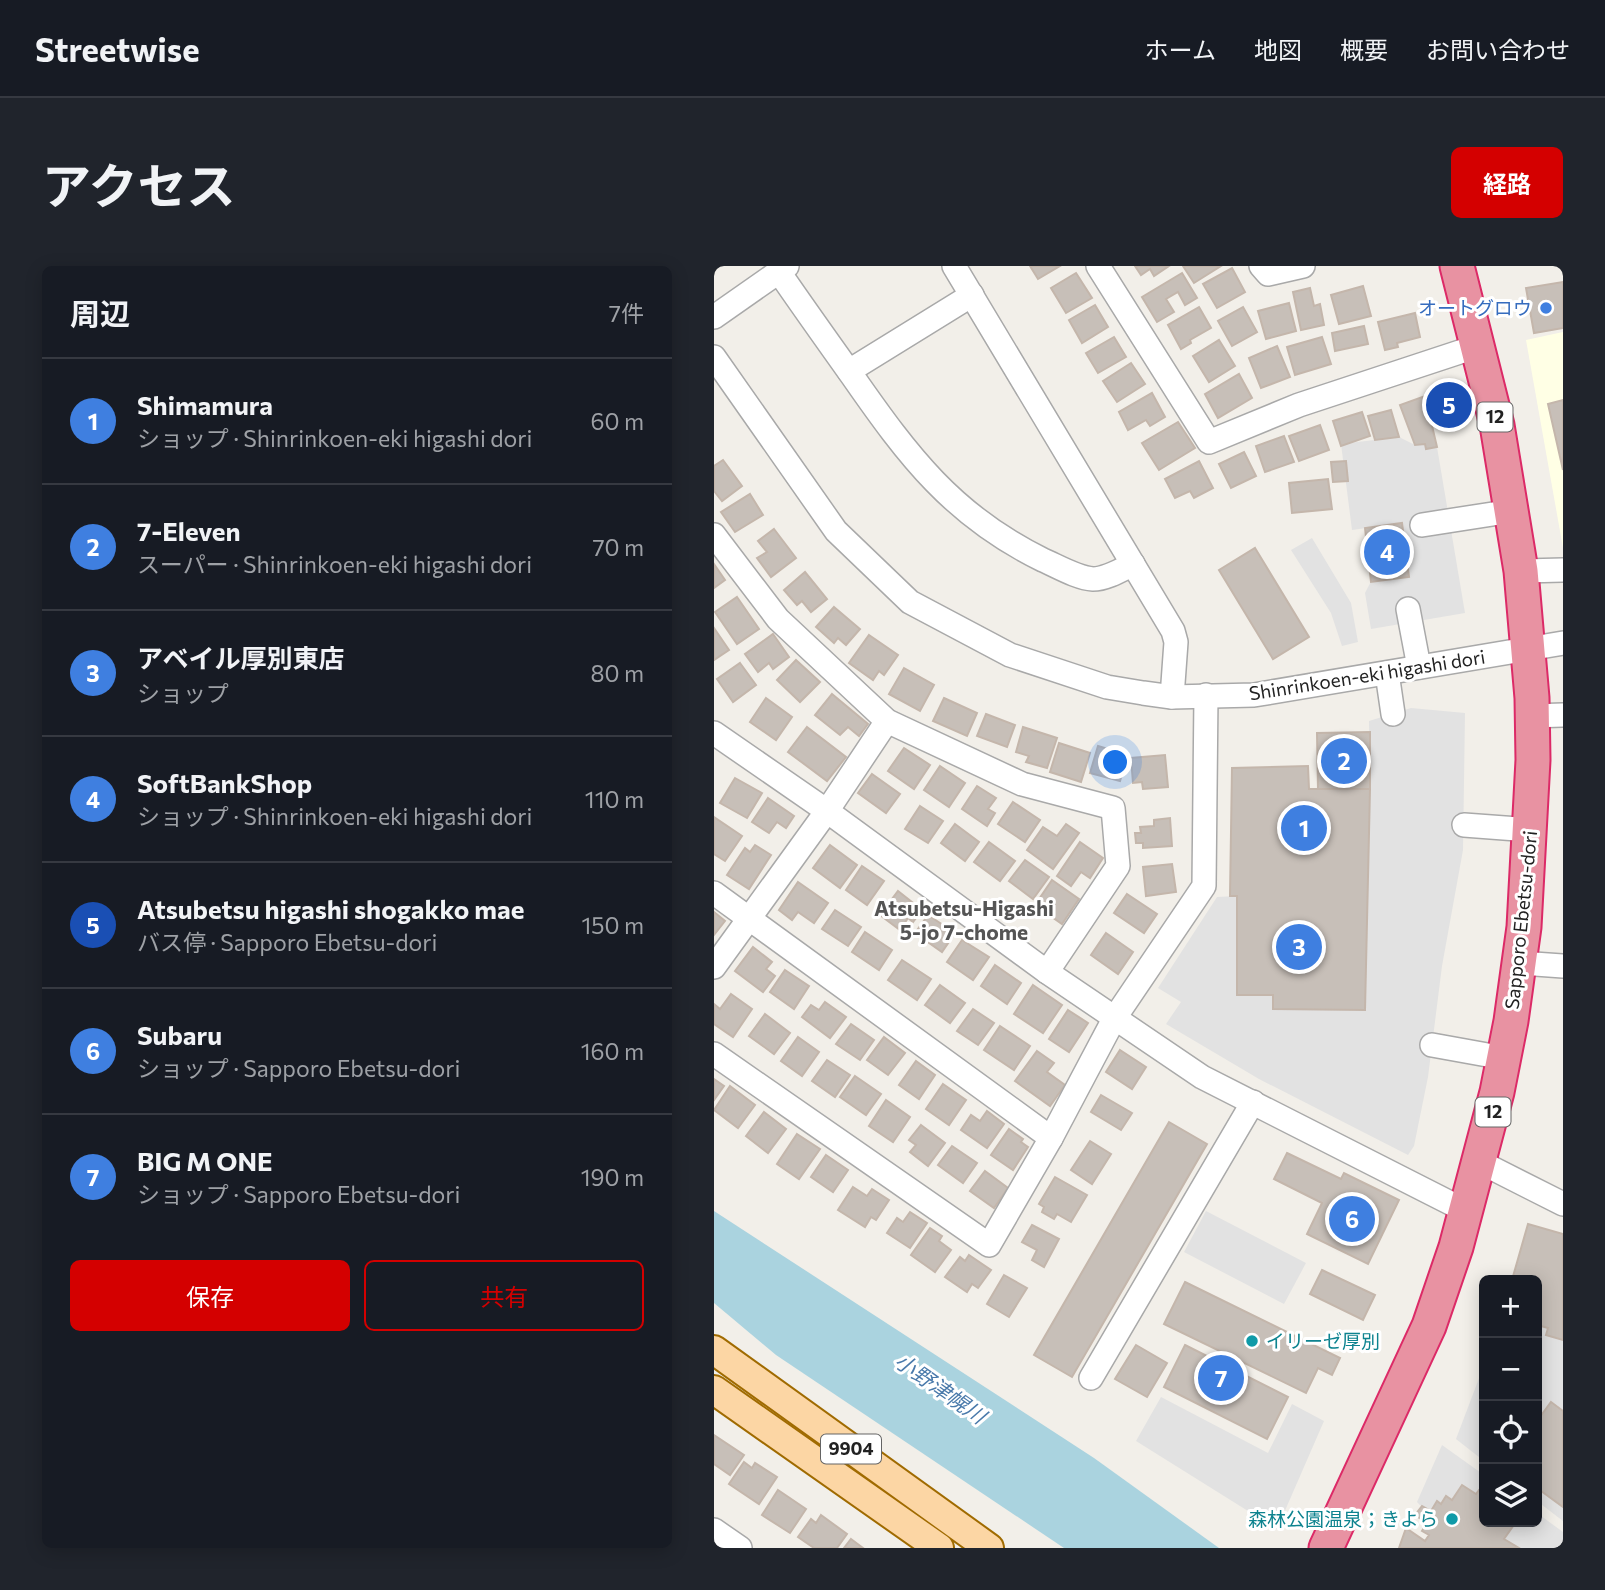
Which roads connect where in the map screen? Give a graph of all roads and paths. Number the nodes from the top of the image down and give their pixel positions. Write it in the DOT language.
graph roads {
  1 [pos="954,266"];
  2 [pos="1098,266"];
  3 [pos="1261,266"];
  4 [pos="1303,266"];
  5 [pos="1461,267"];
  6 [pos="783,268"];
  7 [pos="972,295"];
  8 [pos="714,317"];
  9 [pos="1478,346"];
  10 [pos="714,357"];
  11 [pos="849,371"];
  12 [pos="1512,511"];
  13 [pos="1422,525"];
  14 [pos="714,535"];
  15 [pos="1133,564"];
  16 [pos="1563,570"];
  17 [pos="1521,571"];
  18 [pos="1408,609"];
  19 [pos="1563,643"];
  20 [pos="1528,648"];
  21 [pos="1419,667"];
  22 [pos="1387,673"];
  23 [pos="1206,695"];
  24 [pos="1172,697"];
  25 [pos="1393,714"];
  26 [pos="1548,715"];
  27 [pos="887,721"];
  28 [pos="714,733"];
  29 [pos="827,811"];
  30 [pos="1464,825"];
  31 [pos="1531,830"];
  32 [pos="714,893"];
  33 [pos="748,919"];
  34 [pos="1519,963"];
  35 [pos="1563,966"];
  36 [pos="714,967"];
  37 [pos="1047,972"];
  38 [pos="1114,1019"];
  39 [pos="1432,1045"];
  40 [pos="714,1054"];
  41 [pos="1504,1058"];
  42 [pos="1253,1102"];
  43 [pos="1051,1138"];
  44 [pos="1480,1163"];
  45 [pos="1563,1204"];
  46 [pos="1466,1211"];
  47 [pos="714,1350"];
  48 [pos="1091,1378"];
  49 [pos="714,1390"];
  50 [pos="714,1530"];
  51 [pos="1328,1547"];
  52 [pos="740,1548"];
  53 [pos="939,1548"];
  54 [pos="989,1548"];
  1 -- 7 [label="street"];
  2 -- 9 [label="street"];
  3 -- 4 [label="street"];
  5 -- 9 [label="highway, Sapporo Ebetsu-dori / 12"];
  6 -- 8 [label="street"];
  6 -- 11 [label="street"];
  7 -- 11 [label="street"];
  7 -- 15 [label="street"];
  9 -- 12 [label="highway, Sapporo Ebetsu-dori / 12"];
  10 -- 24 [label="street, Shinrinkoen-eki higashi dori"];
  11 -- 15 [label="street"];
  12 -- 13 [label="street"];
  12 -- 17 [label="highway, Sapporo Ebetsu-dori / 12"];
  14 -- 27 [label="street"];
  15 -- 24 [label="street"];
  16 -- 17 [label="street"];
  17 -- 20 [label="highway, Sapporo Ebetsu-dori / 12"];
  18 -- 21 [label="street"];
  19 -- 20 [label="street, Shinrinkoen-eki higashi dori"];
  20 -- 21 [label="street, Shinrinkoen-eki higashi dori"];
  20 -- 26 [label="highway, Sapporo Ebetsu-dori / 12"];
  21 -- 22 [label="street, Shinrinkoen-eki higashi dori"];
  22 -- 23 [label="street, Shinrinkoen-eki higashi dori"];
  22 -- 25 [label="street"];
  23 -- 24 [label="street, Shinrinkoen-eki higashi dori"];
  23 -- 38 [label="street"];
  26 -- 31 [label="highway, Sapporo Ebetsu-dori / 12"];
  27 -- 29 [label="street"];
  27 -- 37 [label="street"];
  28 -- 29 [label="street"];
  29 -- 33 [label="street"];
  29 -- 37 [label="street"];
  30 -- 31 [label="street"];
  31 -- 34 [label="highway, Sapporo Ebetsu-dori / 12"];
  32 -- 33 [label="street"];
  33 -- 36 [label="street"];
  33 -- 43 [label="street"];
  34 -- 35 [label="street"];
  34 -- 41 [label="highway, Sapporo Ebetsu-dori / 12"];
  37 -- 38 [label="street"];
  38 -- 42 [label="street"];
  38 -- 43 [label="street"];
  39 -- 41 [label="street"];
  40 -- 43 [label="street"];
  41 -- 44 [label="highway, Sapporo Ebetsu-dori / 12"];
  42 -- 46 [label="street"];
  42 -- 48 [label="street"];
  44 -- 45 [label="street"];
  44 -- 46 [label="highway, Sapporo Ebetsu-dori / 12"];
  46 -- 51 [label="highway, Sapporo Ebetsu-dori / 12"];
  47 -- 54 [label="main road, 9904"];
  49 -- 53 [label="main road, 9904"];
  50 -- 52 [label="street"];
}
